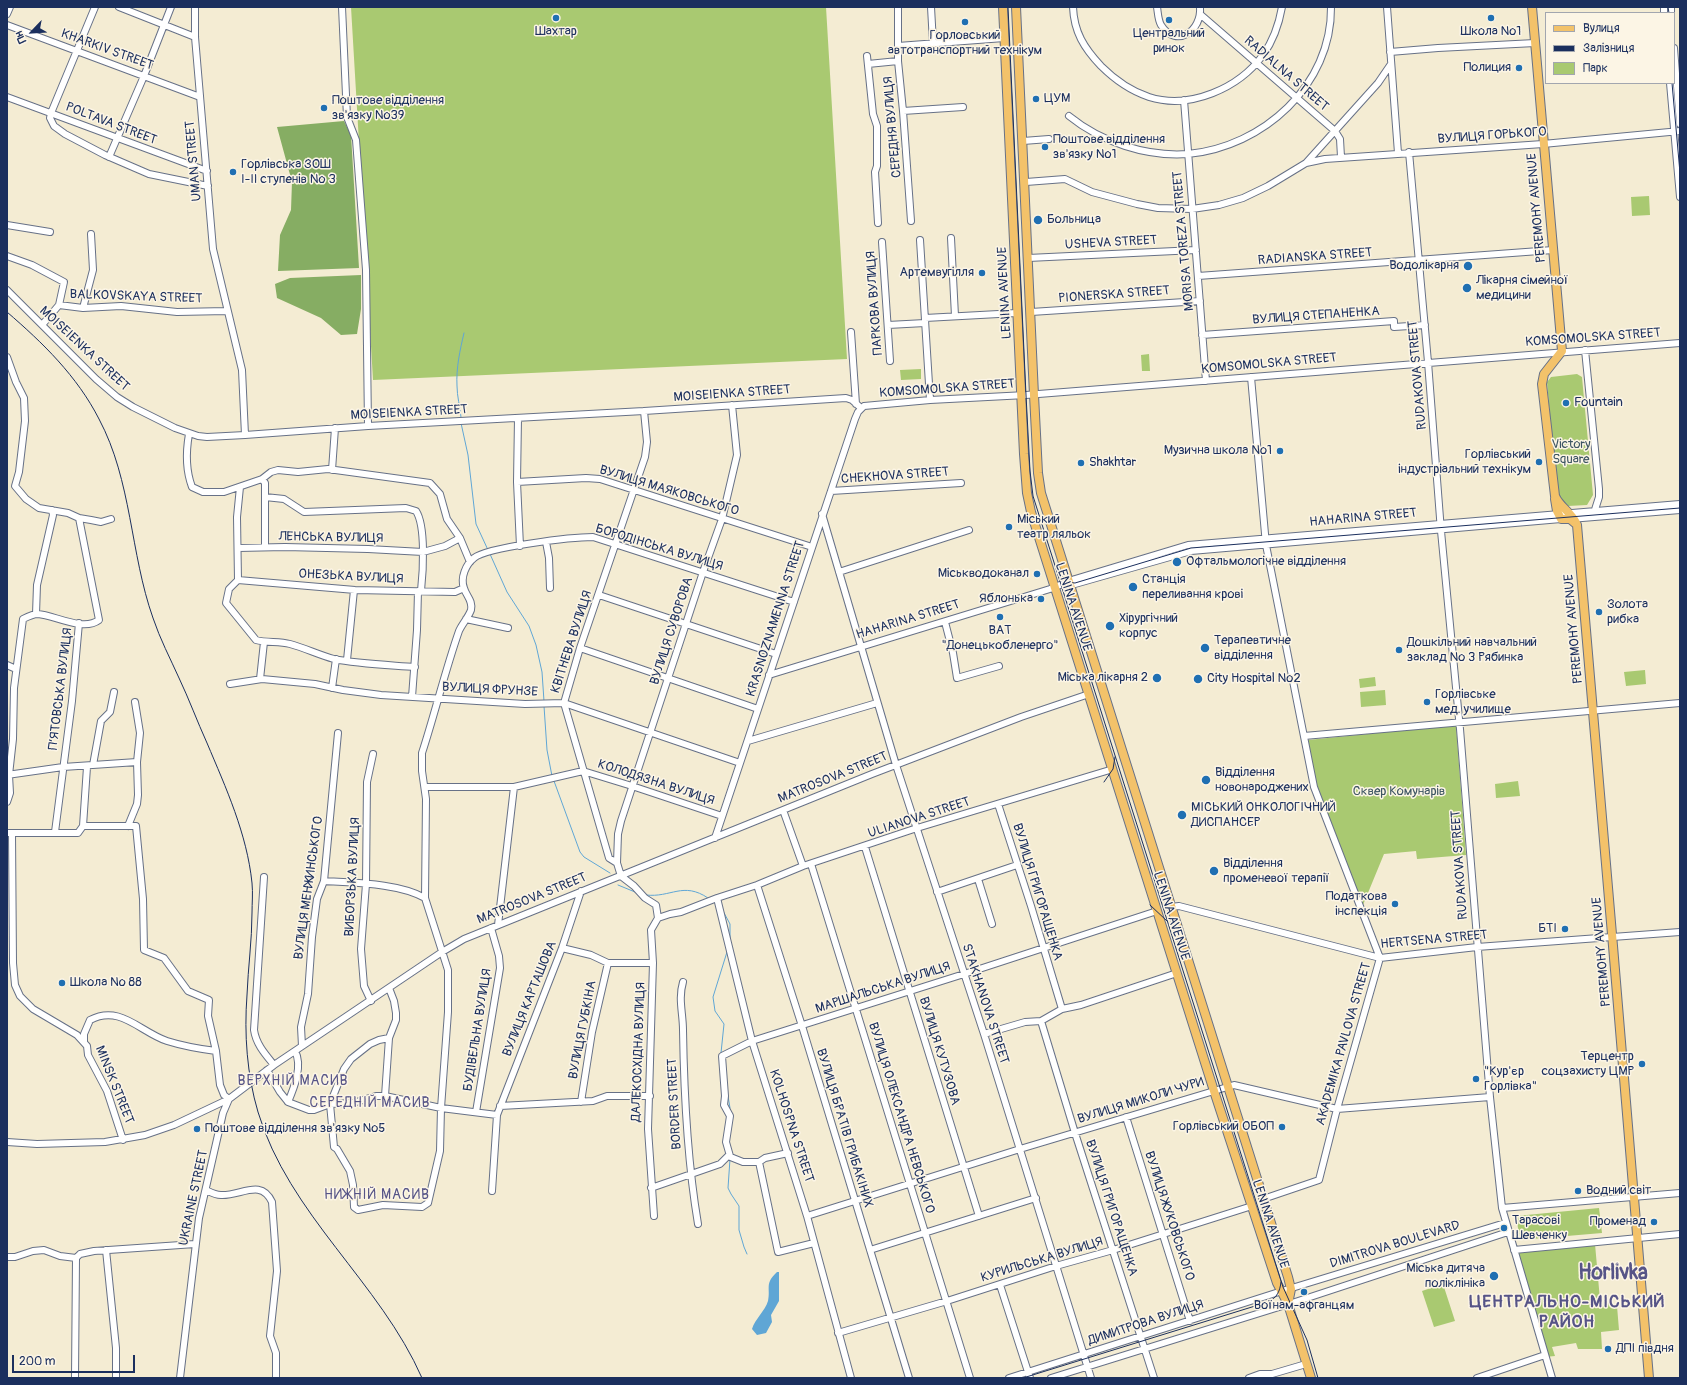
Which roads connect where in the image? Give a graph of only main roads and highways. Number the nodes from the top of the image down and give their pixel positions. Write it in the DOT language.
graph roads {
  1 [pos="1003,7"];
  2 [pos="1016,7"];
  3 [pos="1532,7"];
  4 [pos="1555,496"];
  5 [pos="1573,519"];
  6 [pos="1171,907"];
  7 [pos="1157,911"];
  8 [pos="1288,1304"];
  9 [pos="1311,1378"];
  10 [pos="1649,1378"];
  1 -- 7 [label="main road, LENINA AVENUE"];
  2 -- 6 [label="main road, LENINA AVENUE"];
  3 -- 4 [label="main road, PEREMOHY AVENUE"];
  4 -- 5 [label="main road"];
  4 -- 5 [label="main road, HAHARINA STREET"];
  5 -- 10 [label="main road, PEREMOHY AVENUE"];
  6 -- 7 [label="main road"];
  6 -- 8 [label="main road, LENINA AVENUE"];
  7 -- 8 [label="main road, LENINA AVENUE"];
  8 -- 9 [label="main road, LENINA AVENUE"];
}
